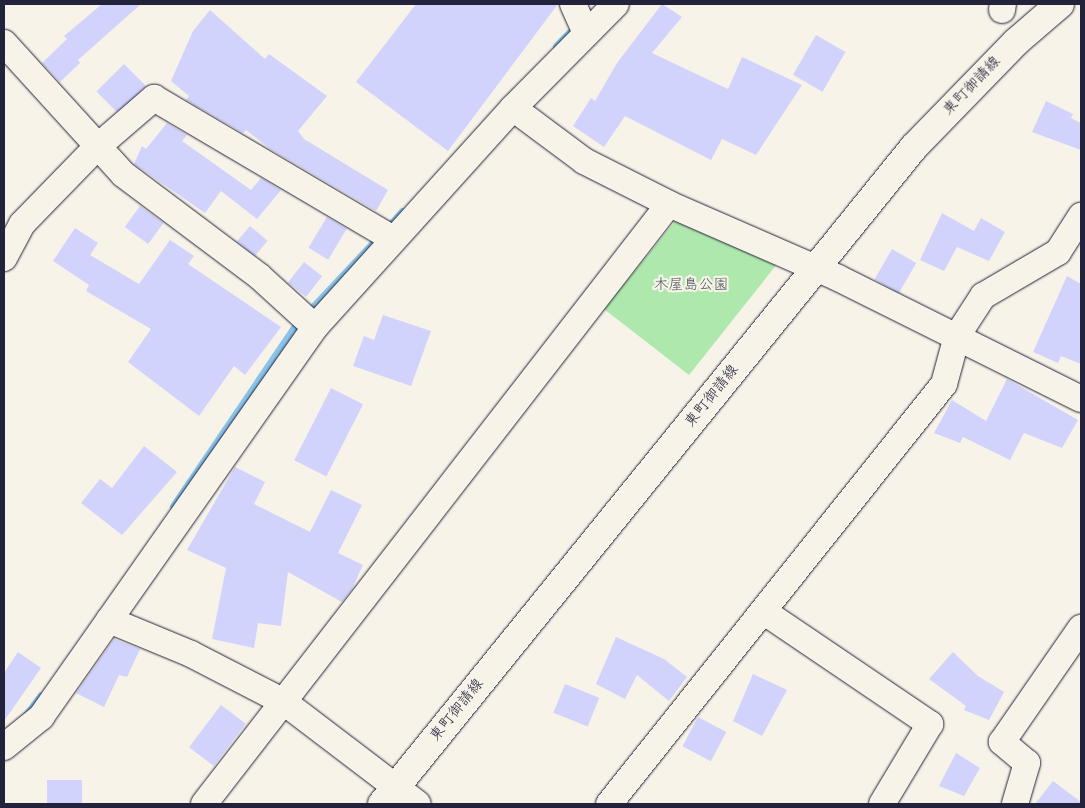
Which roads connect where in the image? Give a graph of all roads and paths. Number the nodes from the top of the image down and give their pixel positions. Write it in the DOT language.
graph roads {
  1 [pos="573,4"];
  2 [pos="616,4"];
  3 [pos="1060,4"];
  4 [pos="586,32"];
  5 [pos="4,43"];
  6 [pos="513,108"];
  7 [pos="96,148"];
  8 [pos="669,204"];
  9 [pos="1081,216"];
  10 [pos="392,238"];
  11 [pos="4,258"];
  12 [pos="816,268"];
  13 [pos="315,327"];
  14 [pos="957,336"];
  15 [pos="1081,399"];
  16 [pos="763,611"];
  17 [pos="109,620"];
  18 [pos="1081,628"];
  19 [pos="284,702"];
  20 [pos="4,747"];
  21 [pos="389,796"];
  22 [pos="204,804"];
  23 [pos="418,804"];
  24 [pos="609,804"];
  25 [pos="882,804"];
  26 [pos="1015,804"];
  1 -- 4 [label="street"];
  2 -- 4 [label="street"];
  3 -- 12 [label="street, 東町御請線"];
  4 -- 6 [label="street"];
  5 -- 7 [label="street"];
  6 -- 8 [label="street"];
  6 -- 10 [label="street"];
  7 -- 10 [label="street"];
  7 -- 11 [label="street"];
  7 -- 13 [label="street"];
  8 -- 12 [label="street"];
  8 -- 19 [label="street"];
  9 -- 14 [label="street"];
  10 -- 13 [label="street"];
  12 -- 14 [label="street"];
  12 -- 21 [label="street, 東町御請線"];
  13 -- 17 [label="street"];
  14 -- 15 [label="street"];
  14 -- 16 [label="street"];
  16 -- 24 [label="street"];
  16 -- 25 [label="street"];
  17 -- 19 [label="street"];
  17 -- 20 [label="street"];
  18 -- 26 [label="street"];
  19 -- 21 [label="street"];
  19 -- 22 [label="street"];
  21 -- 23 [label="street"];
}
